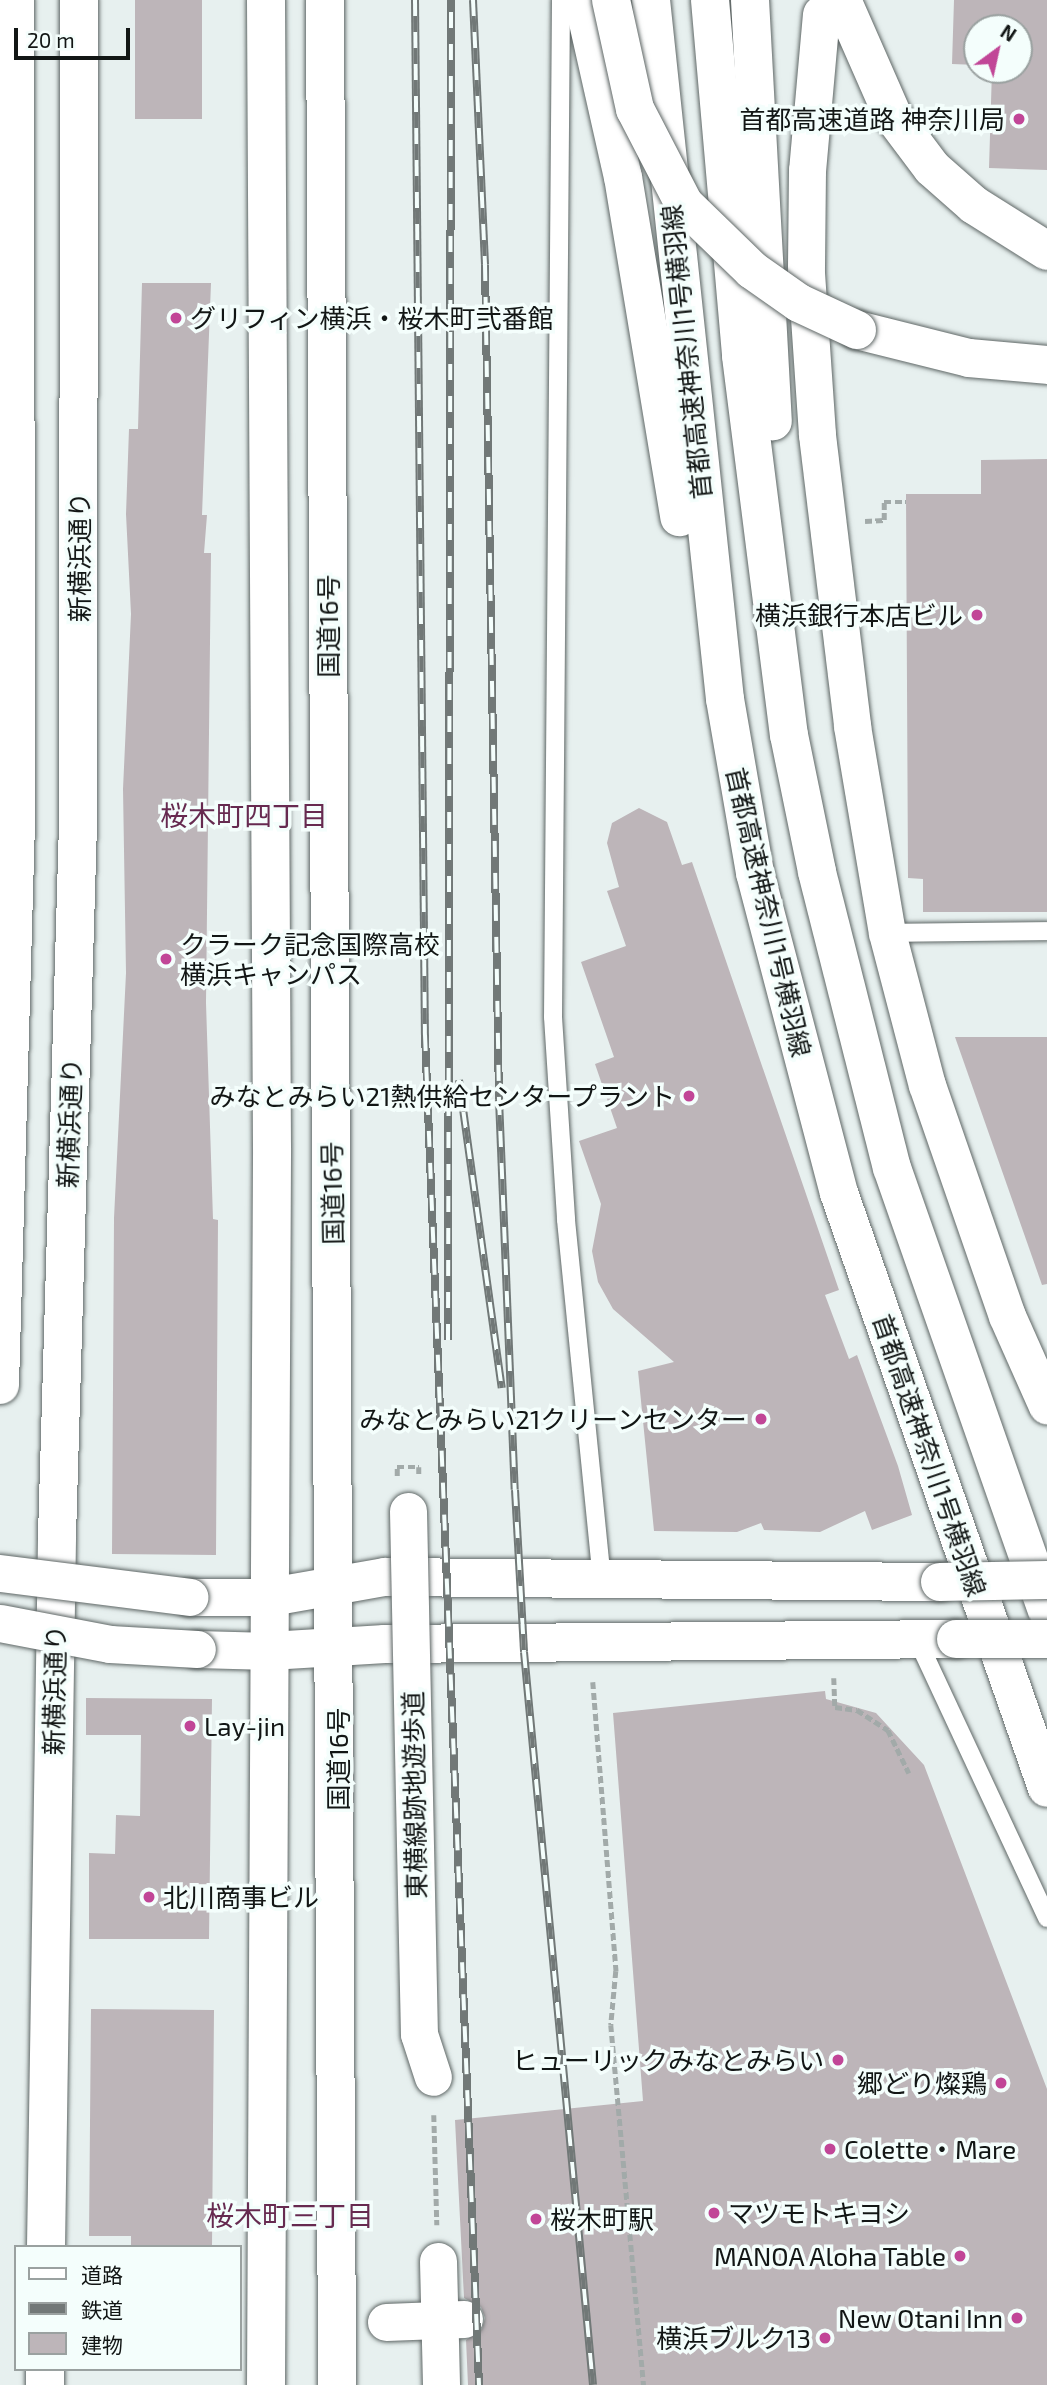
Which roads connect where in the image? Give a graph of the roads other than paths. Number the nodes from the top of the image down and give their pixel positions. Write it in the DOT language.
graph roads {
  1 [pos="15,0"];
  2 [pos="79,0"];
  3 [pos="266,0"];
  4 [pos="325,0"];
  5 [pos="561,0"];
  6 [pos="583,0"];
  7 [pos="611,0"];
  8 [pos="652,0"];
  9 [pos="710,0"];
  10 [pos="750,0"];
  11 [pos="831,7"];
  12 [pos="8,173"];
  13 [pos="1047,251"];
  14 [pos="1047,365"];
  15 [pos="8,385"];
  16 [pos="8,493"];
  17 [pos="725,699"];
  18 [pos="789,734"];
  19 [pos="1047,931"];
  20 [pos="887,933"];
  21 [pos="0,1385"];
  22 [pos="1047,1406"];
  23 [pos="403,1511"];
  24 [pos="0,1573"];
  25 [pos="601,1579"];
  26 [pos="1047,1580"];
  27 [pos="337,1586"];
  28 [pos="271,1597"];
  29 [pos="1047,1610"];
  30 [pos="0,1623"];
  31 [pos="917,1639"];
  32 [pos="1047,1639"];
  33 [pos="338,1648"];
  34 [pos="270,1651"];
  35 [pos="1047,1788"];
  36 [pos="1047,1918"];
  37 [pos="433,2077"];
  38 [pos="46,2245"];
  39 [pos="438,2261"];
  40 [pos="453,2319"];
  41 [pos="386,2322"];
  42 [pos="266,2385"];
  43 [pos="337,2385"];
  44 [pos="441,2385"];
  1 -- 12 [label="main road"];
  2 -- 38 [label="main road, 新横浜通り"];
  3 -- 28 [label="main road"];
  4 -- 27 [label="main road, 国道16号"];
  5 -- 25 [label="lane"];
  6 -- 17 [label="main road"];
  7 -- 14 [label="main road, bridge"];
  8 -- 17 [label="main road, 首都高速神奈川1号横羽線"];
  9 -- 18 [label="main road, 首都高速神奈川1号横羽線"];
  10 -- 18 [label="main road"];
  11 -- 13 [label="main road"];
  11 -- 20 [label="street"];
  12 -- 15 [label="main road"];
  15 -- 16 [label="main road"];
  16 -- 21 [label="main road"];
  17 -- 35 [label="main road, 首都高速神奈川1号横羽線"];
  18 -- 29 [label="main road, 首都高速神奈川1号横羽線"];
  19 -- 20 [label="lane"];
  20 -- 22 [label="street"];
  23 -- 37 [label="street, 東横線跡地遊歩道, bridge"];
  24 -- 28 [label="street, bridge"];
  25 -- 26 [label="main road, bridge"];
  25 -- 27 [label="main road"];
  27 -- 28 [label="main road"];
  27 -- 33 [label="main road, 国道16号"];
  28 -- 34 [label="main road"];
  30 -- 34 [label="street, bridge"];
  31 -- 32 [label="main road, bridge"];
  31 -- 33 [label="main road"];
  31 -- 36 [label="lane"];
  33 -- 34 [label="main road"];
  33 -- 43 [label="main road, 国道16号"];
  34 -- 42 [label="main road"];
  39 -- 40 [label="street"];
  40 -- 41 [label="street"];
  40 -- 44 [label="street"];
}
